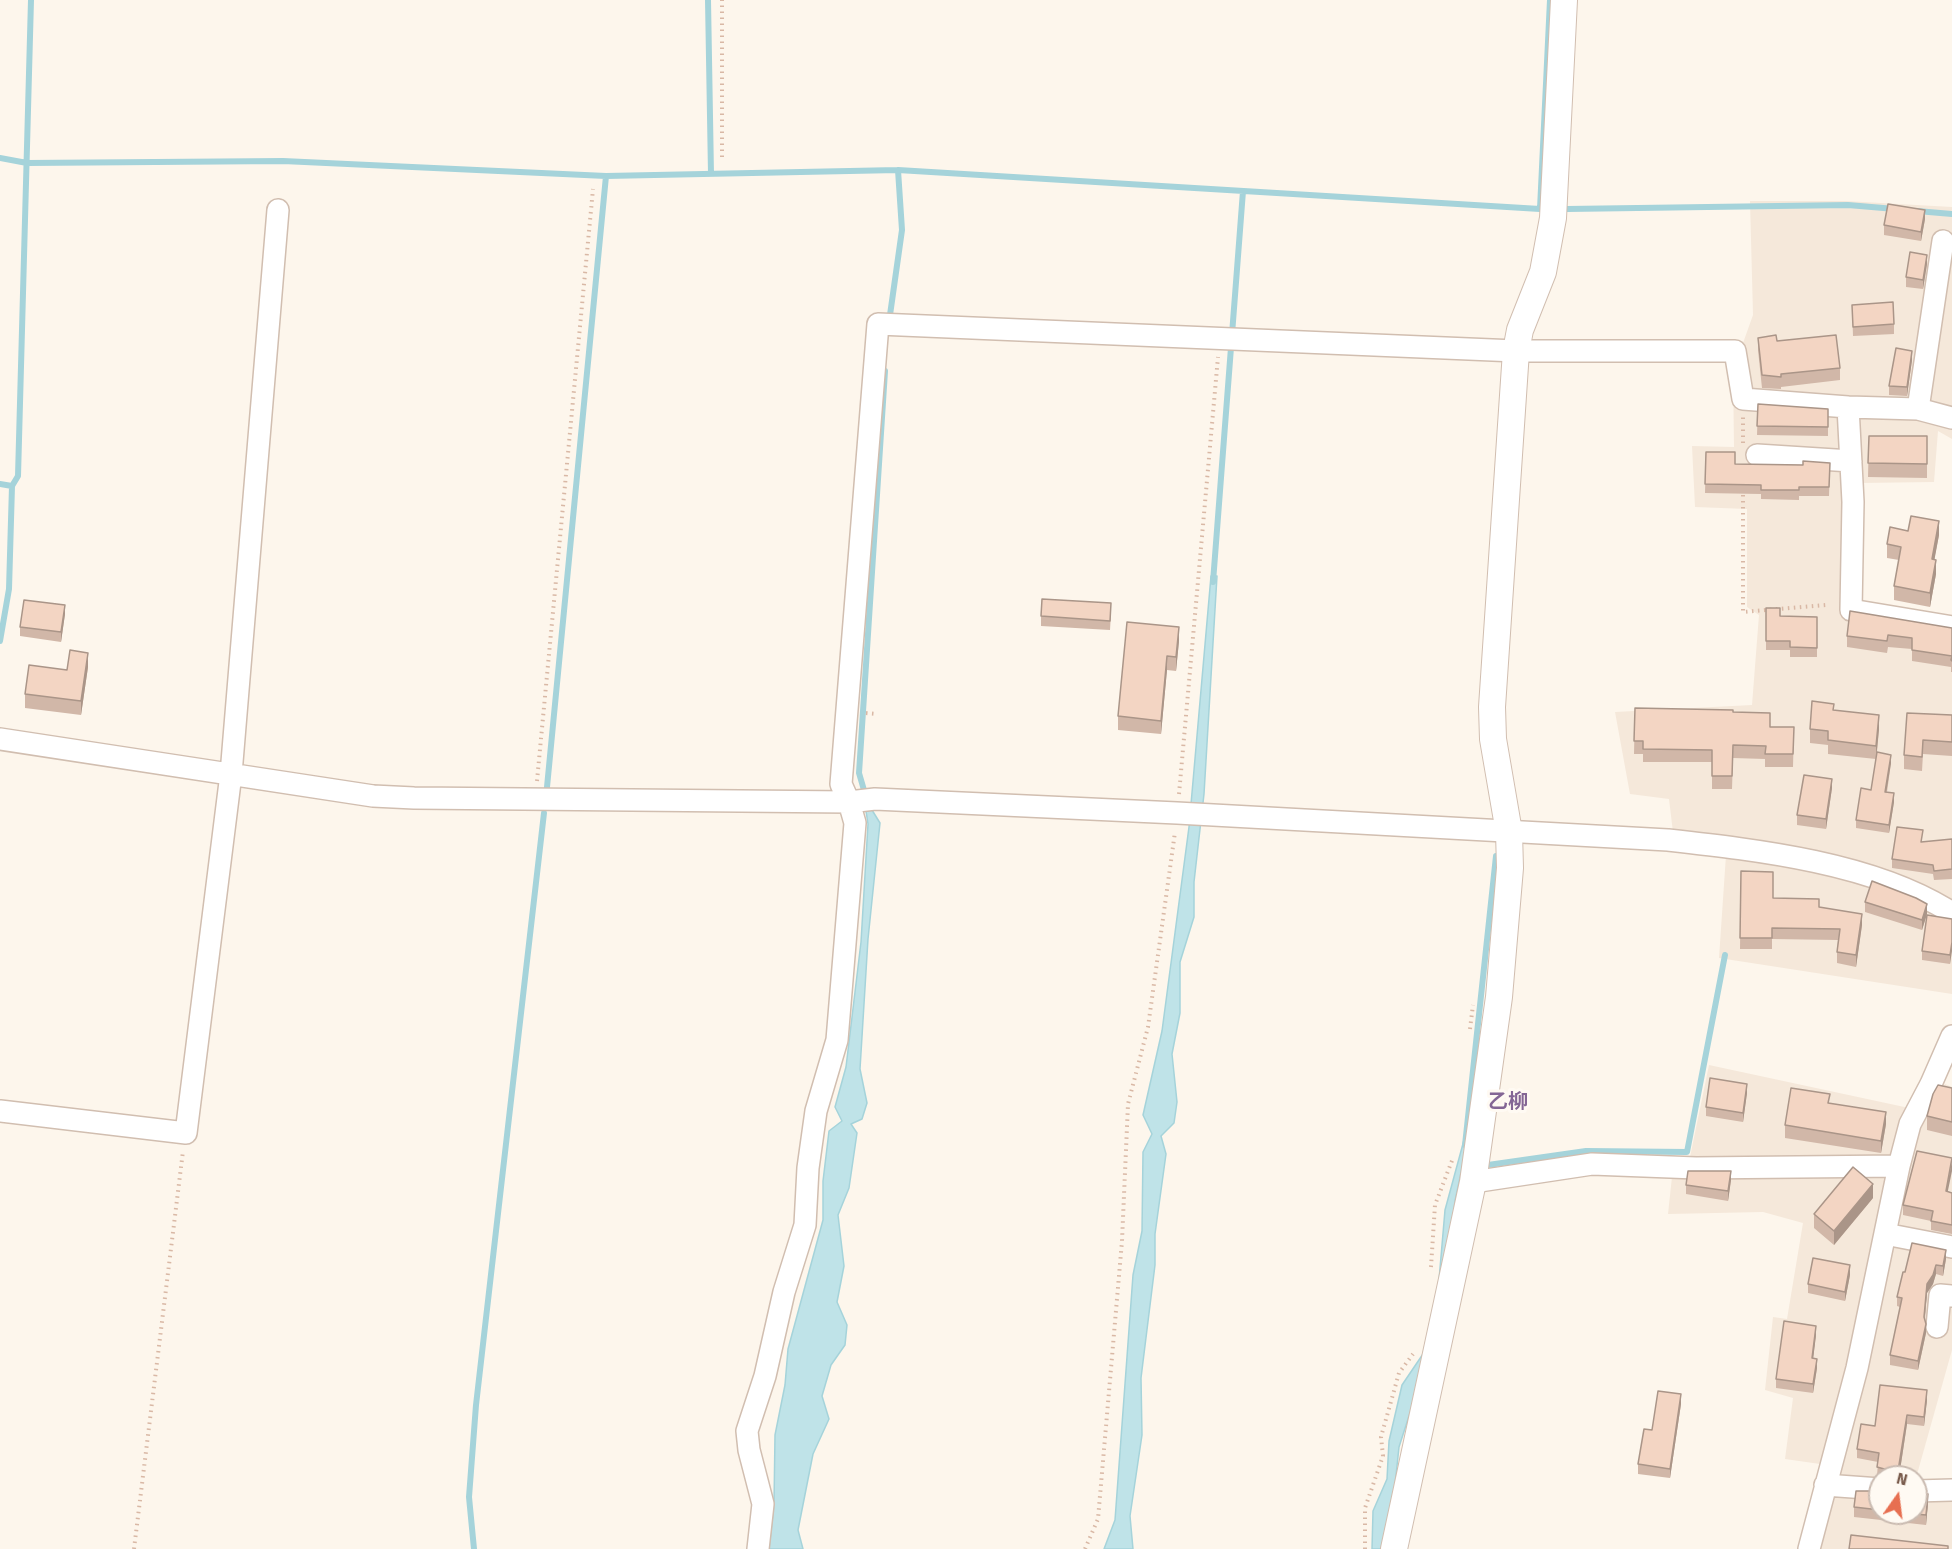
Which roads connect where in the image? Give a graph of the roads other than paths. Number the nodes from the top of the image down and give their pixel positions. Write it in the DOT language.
graph roads {
  1 [pos="1564,0"];
  2 [pos="278,210"];
  3 [pos="1943,241"];
  4 [pos="1516,351"];
  5 [pos="1848,407"];
  6 [pos="1918,409"];
  7 [pos="1952,418"];
  8 [pos="1750,450"];
  9 [pos="1851,461"];
  10 [pos="1952,627"];
  11 [pos="0,739"];
  12 [pos="231,774"];
  13 [pos="860,801"];
  14 [pos="1509,832"];
  15 [pos="1952,913"];
  16 [pos="1952,1036"];
  17 [pos="0,1111"];
  18 [pos="1899,1166"];
  19 [pos="1473,1182"];
  20 [pos="1885,1234"];
  21 [pos="1952,1247"];
  22 [pos="1952,1296"];
  23 [pos="1937,1327"];
  24 [pos="1825,1485"];
  25 [pos="1868,1488"];
  26 [pos="1952,1490"];
  27 [pos="1928,1491"];
  28 [pos="758,1549"];
  29 [pos="1394,1549"];
  30 [pos="1809,1549"];
  1 -- 4 [label="street"];
  2 -- 12 [label="street"];
  3 -- 6 [label="street"];
  4 -- 5 [label="street"];
  4 -- 13 [label="street"];
  4 -- 14 [label="street"];
  5 -- 6 [label="street"];
  5 -- 9 [label="street"];
  6 -- 7 [label="street"];
  8 -- 9 [label="street"];
  9 -- 10 [label="street"];
  11 -- 12 [label="street"];
  12 -- 13 [label="street"];
  12 -- 17 [label="street"];
  13 -- 14 [label="street"];
  13 -- 28 [label="street"];
  14 -- 15 [label="street"];
  14 -- 19 [label="street"];
  16 -- 18 [label="street"];
  18 -- 19 [label="street"];
  18 -- 20 [label="street"];
  19 -- 29 [label="street"];
  20 -- 21 [label="street"];
  20 -- 24 [label="street"];
  22 -- 23 [label="street"];
  24 -- 25 [label="street"];
  24 -- 30 [label="street"];
  26 -- 27 [label="street"];
}
